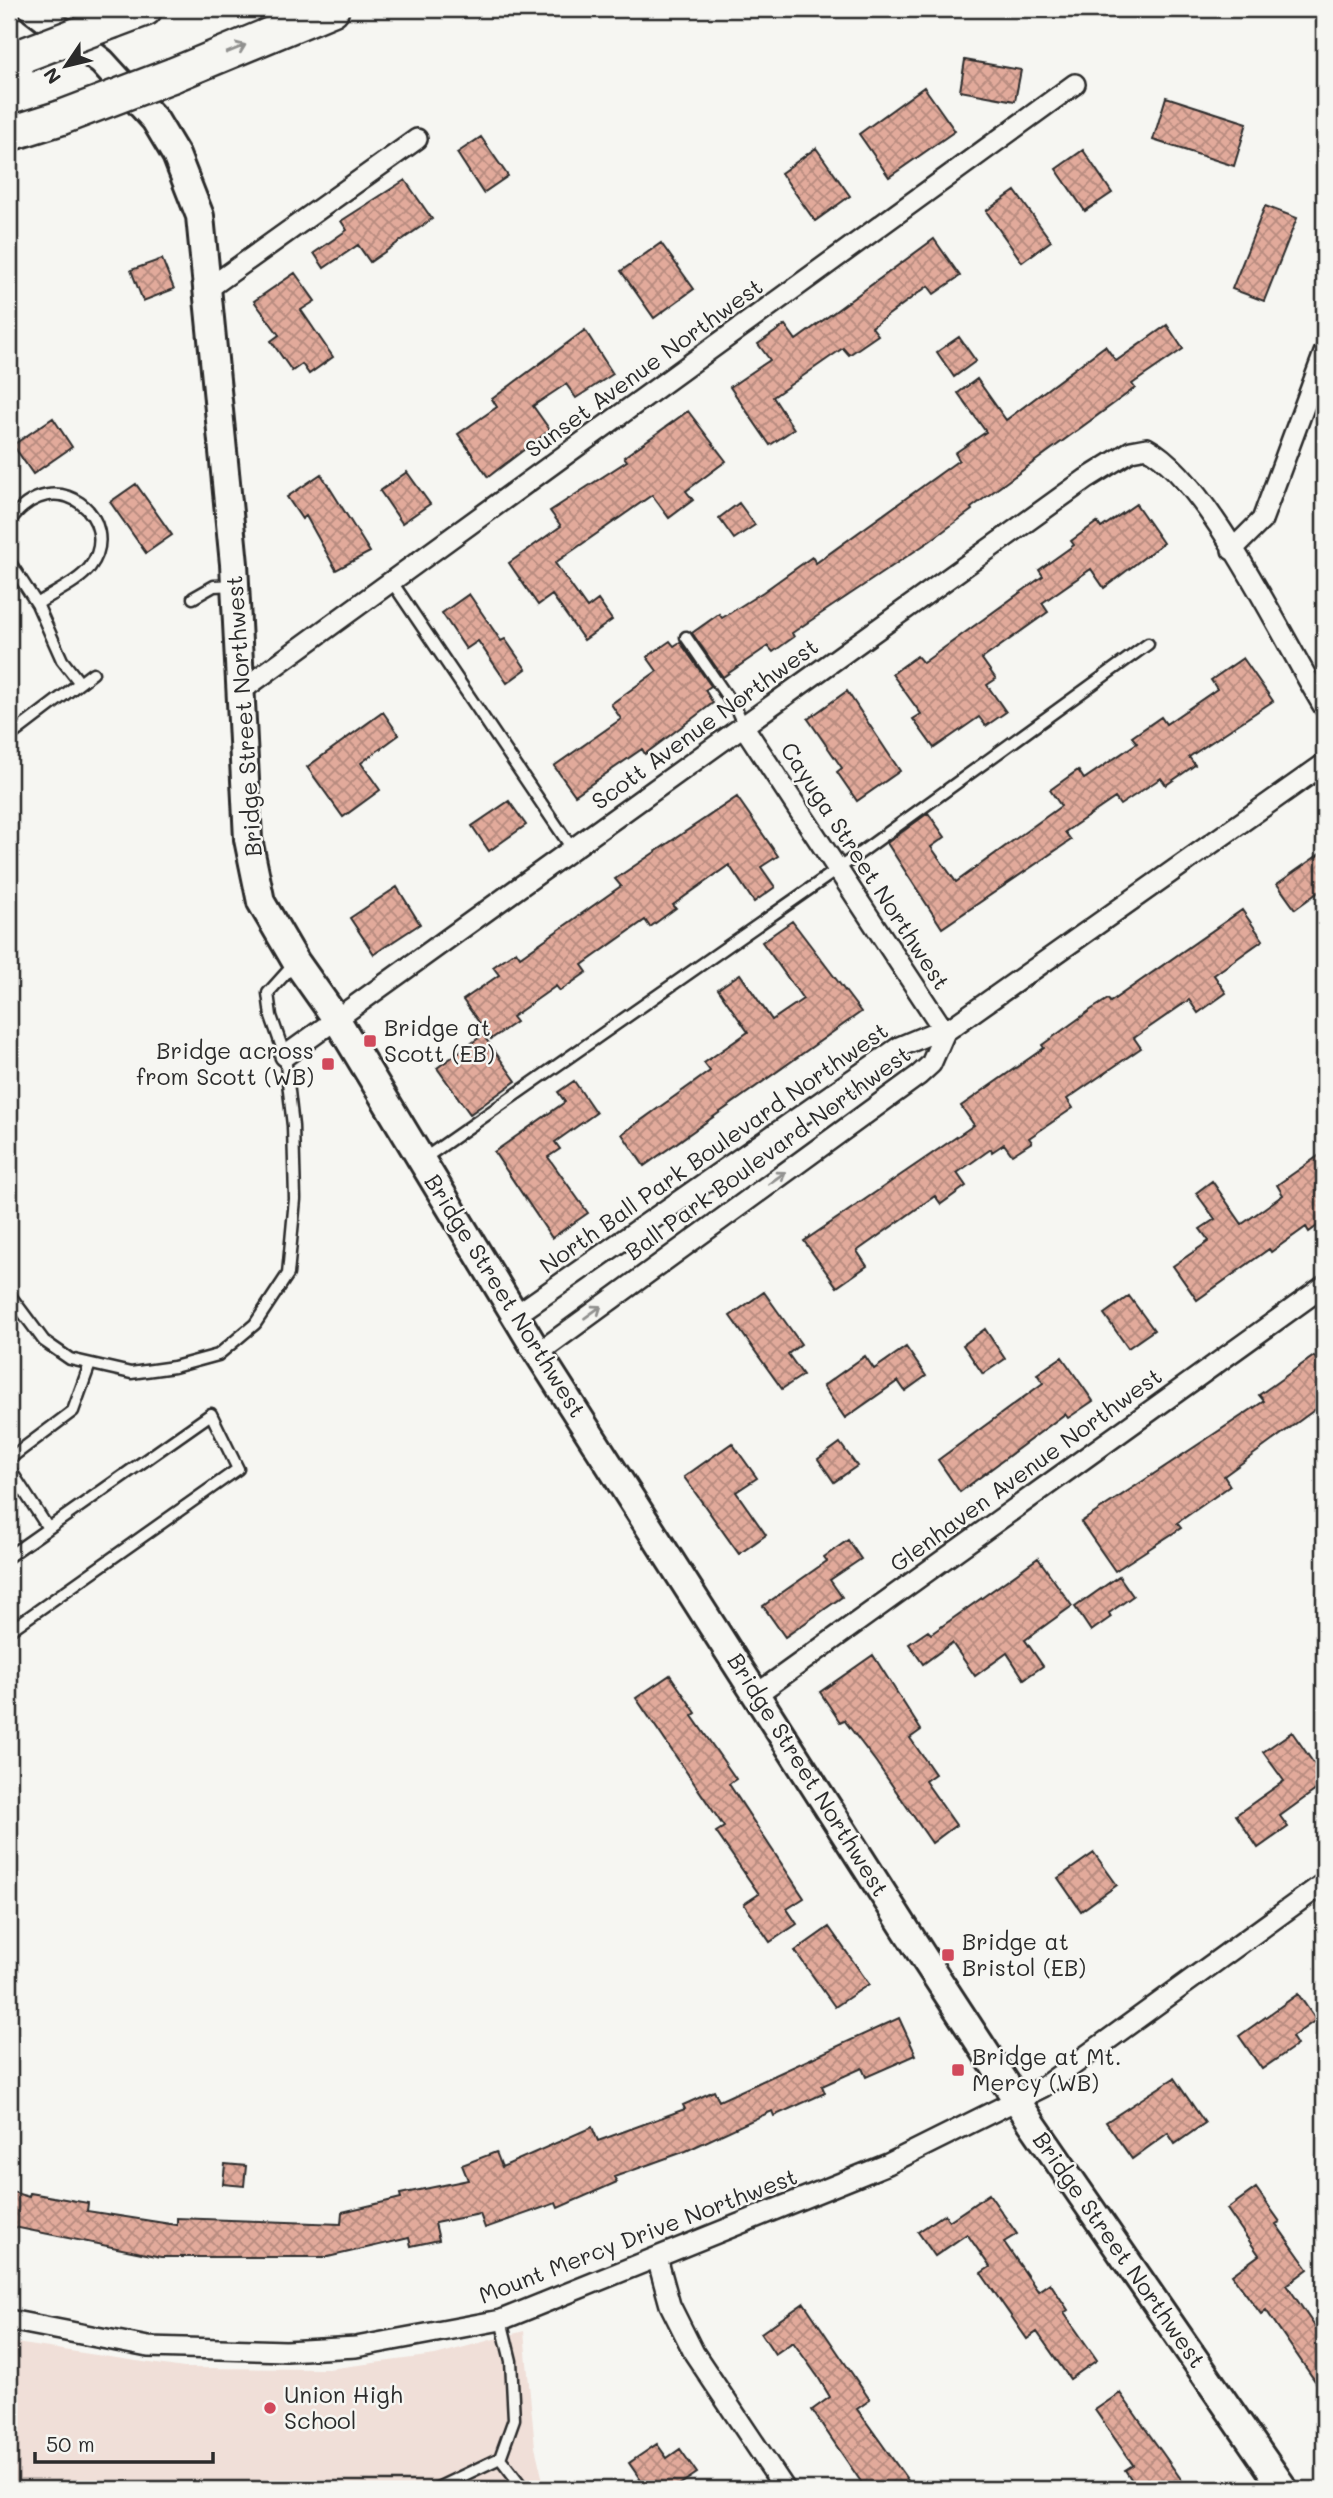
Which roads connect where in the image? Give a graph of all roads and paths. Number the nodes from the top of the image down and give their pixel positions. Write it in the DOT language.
graph roads {
  1 [pos="33,9"];
  2 [pos="145,9"];
  3 [pos="332,9"];
  4 [pos="17,57"];
  5 [pos="1075,84"];
  6 [pos="9,134"];
  7 [pos="417,139"];
  8 [pos="209,288"];
  9 [pos="1324,353"];
  10 [pos="9,522"];
  11 [pos="1232,550"];
  12 [pos="9,561"];
  13 [pos="392,582"];
  14 [pos="236,585"];
  15 [pos="193,598"];
  16 [pos="37,604"];
  17 [pos="686,637"];
  18 [pos="1148,644"];
  19 [pos="93,673"];
  20 [pos="80,683"];
  21 [pos="242,690"];
  22 [pos="1324,706"];
  23 [pos="744,727"];
  24 [pos="9,737"];
  25 [pos="1324,764"];
  26 [pos="573,850"];
  27 [pos="838,869"];
  28 [pos="296,962"];
  29 [pos="337,1020"];
  30 [pos="945,1032"];
  31 [pos="285,1056"];
  32 [pos="422,1160"];
  33 [pos="1324,1286"];
  34 [pos="9,1294"];
  35 [pos="516,1315"];
  36 [pos="538,1353"];
  37 [pos="90,1364"];
  38 [pos="9,1459"];
  39 [pos="9,1468"];
  40 [pos="48,1528"];
  41 [pos="9,1556"];
  42 [pos="9,1631"];
  43 [pos="757,1694"];
  44 [pos="1324,1883"];
  45 [pos="1017,2099"];
  46 [pos="657,2258"];
  47 [pos="9,2320"];
  48 [pos="501,2320"];
  49 [pos="500,2458"];
  50 [pos="435,2489"];
  51 [pos="524,2489"];
  52 [pos="785,2489"];
  53 [pos="1284,2489"];
  1 -- 8 [label="main road, Bridge Street Northwest"];
  2 -- 4 [label="highway, bridge"];
  6 -- 3 [label="highway, one-way, bridge"];
  5 -- 13 [label="street, Sunset Avenue Northwest"];
  7 -- 8 [label="street"];
  8 -- 14 [label="main road, Bridge Street Northwest"];
  9 -- 11 [label="street"];
  10 -- 16 [label="lane"];
  11 -- 22 [label="street"];
  11 -- 23 [label="street, Scott Avenue Northwest"];
  12 -- 16 [label="lane"];
  13 -- 21 [label="street, Sunset Avenue Northwest"];
  13 -- 26 [label="lane"];
  14 -- 15 [label="lane"];
  14 -- 21 [label="main road, Bridge Street Northwest"];
  16 -- 20 [label="lane"];
  17 -- 23 [label="lane"];
  18 -- 27 [label="lane"];
  19 -- 20 [label="lane"];
  20 -- 24 [label="lane"];
  21 -- 28 [label="main road, Bridge Street Northwest"];
  23 -- 26 [label="street, Scott Avenue Northwest"];
  23 -- 27 [label="street, Cayuga Street Northwest"];
  25 -- 30 [label="street"];
  26 -- 29 [label="street, Scott Avenue Northwest"];
  27 -- 30 [label="street, Cayuga Street Northwest"];
  27 -- 32 [label="lane"];
  28 -- 29 [label="main road, Bridge Street Northwest"];
  28 -- 31 [label="lane"];
  29 -- 31 [label="street, Scott Avenue Northwest"];
  29 -- 32 [label="main road, Bridge Street Northwest"];
  30 -- 35 [label="street, North Ball Park Boulevard Northwest"];
  36 -- 30 [label="street, Ball Park Boulevard Northwest, one-way"];
  31 -- 37 [label="lane"];
  32 -- 35 [label="main road, Bridge Street Northwest"];
  33 -- 43 [label="street, Glenhaven Avenue Northwest"];
  34 -- 37 [label="lane"];
  35 -- 36 [label="main road, Bridge Street Northwest"];
  36 -- 43 [label="main road, Bridge Street Northwest"];
  37 -- 38 [label="lane"];
  39 -- 40 [label="lane"];
  40 -- 41 [label="lane"];
  40 -- 42 [label="lane"];
  43 -- 45 [label="main road, Bridge Street Northwest"];
  44 -- 45 [label="street, Mount Mercy Drive Northwest"];
  45 -- 46 [label="street, Mount Mercy Drive Northwest"];
  45 -- 53 [label="main road, Bridge Street Northwest"];
  46 -- 48 [label="street, Mount Mercy Drive Northwest"];
  46 -- 52 [label="street"];
  47 -- 48 [label="street, Mount Mercy Drive Northwest"];
  48 -- 49 [label="lane"];
  49 -- 50 [label="lane"];
  49 -- 51 [label="lane"];
}
